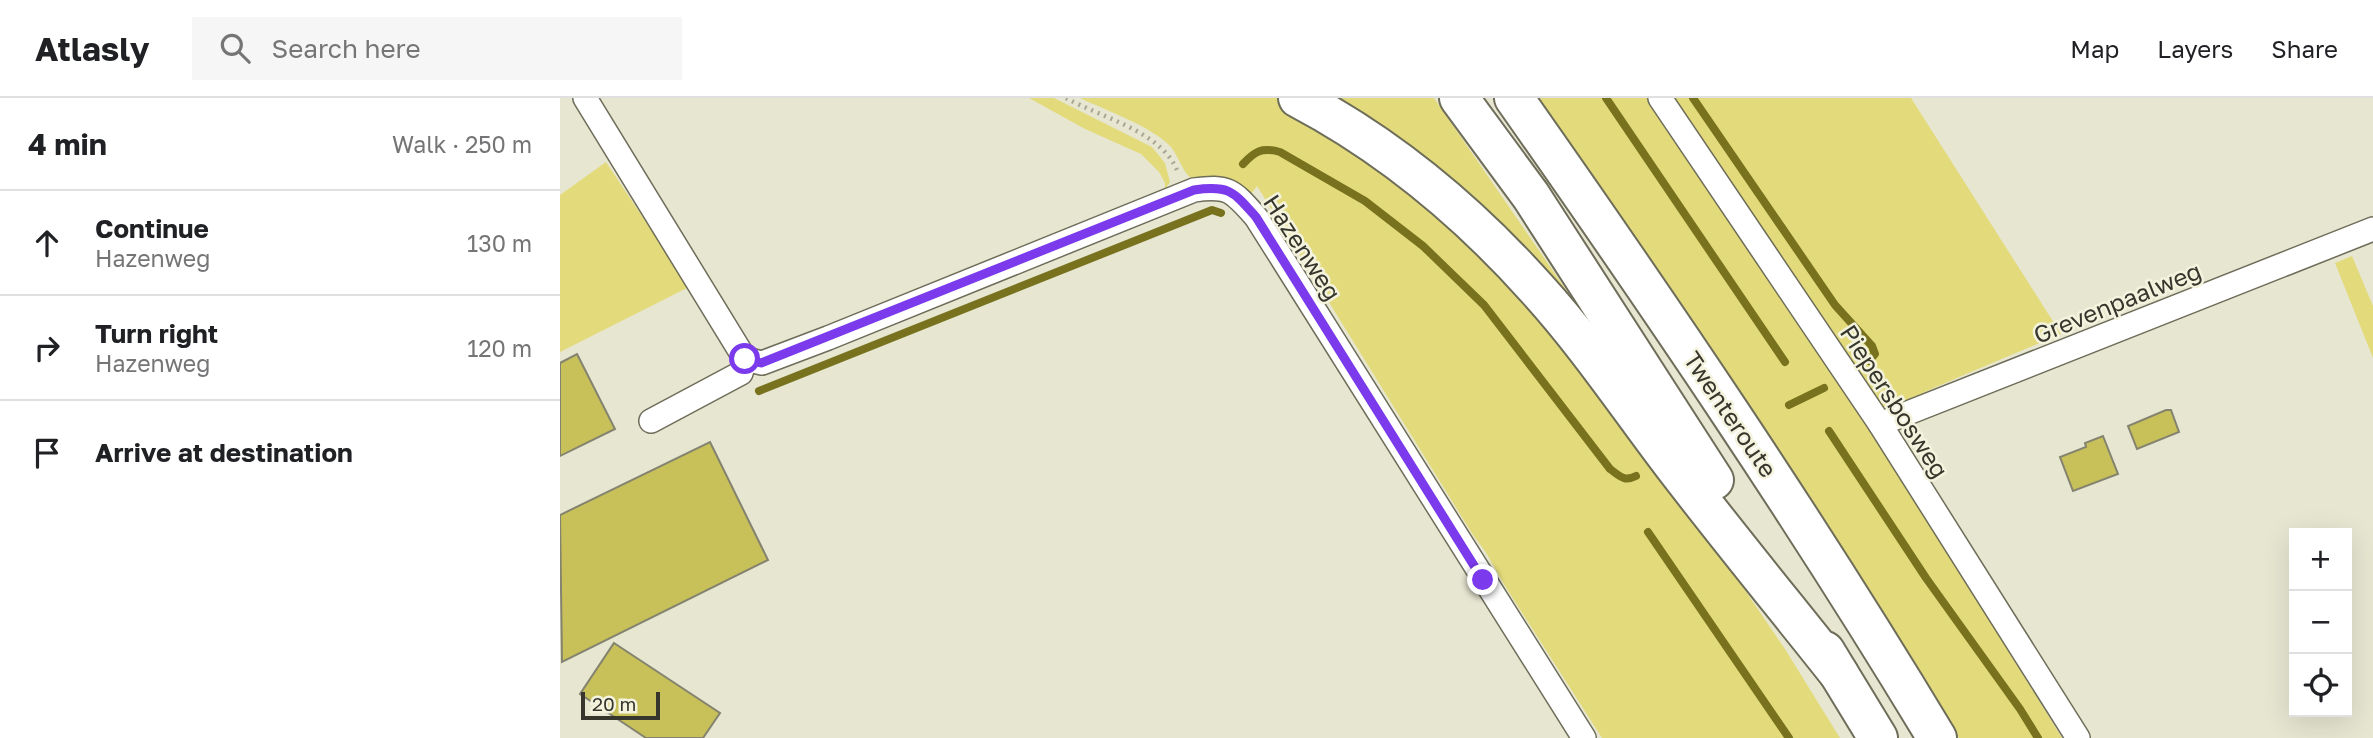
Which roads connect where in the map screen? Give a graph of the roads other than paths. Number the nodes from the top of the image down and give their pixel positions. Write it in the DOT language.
graph roads {
  1 [pos="584,98"];
  2 [pos="1298,98"];
  3 [pos="1458,98"];
  4 [pos="1514,98"];
  5 [pos="1660,98"];
  6 [pos="2373,229"];
  7 [pos="745,359"];
  8 [pos="651,421"];
  9 [pos="1880,424"];
  10 [pos="1839,674"];
  11 [pos="1584,738"];
  12 [pos="1878,738"];
  13 [pos="1937,738"];
  14 [pos="2078,738"];
  1 -- 7 [label="street"];
  2 -- 10 [label="highway"];
  3 -- 10 [label="highway, Twenteroute"];
  4 -- 13 [label="highway, Twenteroute"];
  5 -- 9 [label="street, Piepersbosweg"];
  6 -- 9 [label="street, Grevenpaalweg"];
  7 -- 8 [label="street"];
  7 -- 11 [label="street, Hazenweg"];
  9 -- 14 [label="street, Piepersbosweg"];
  10 -- 12 [label="highway, Twenteroute"];
}
